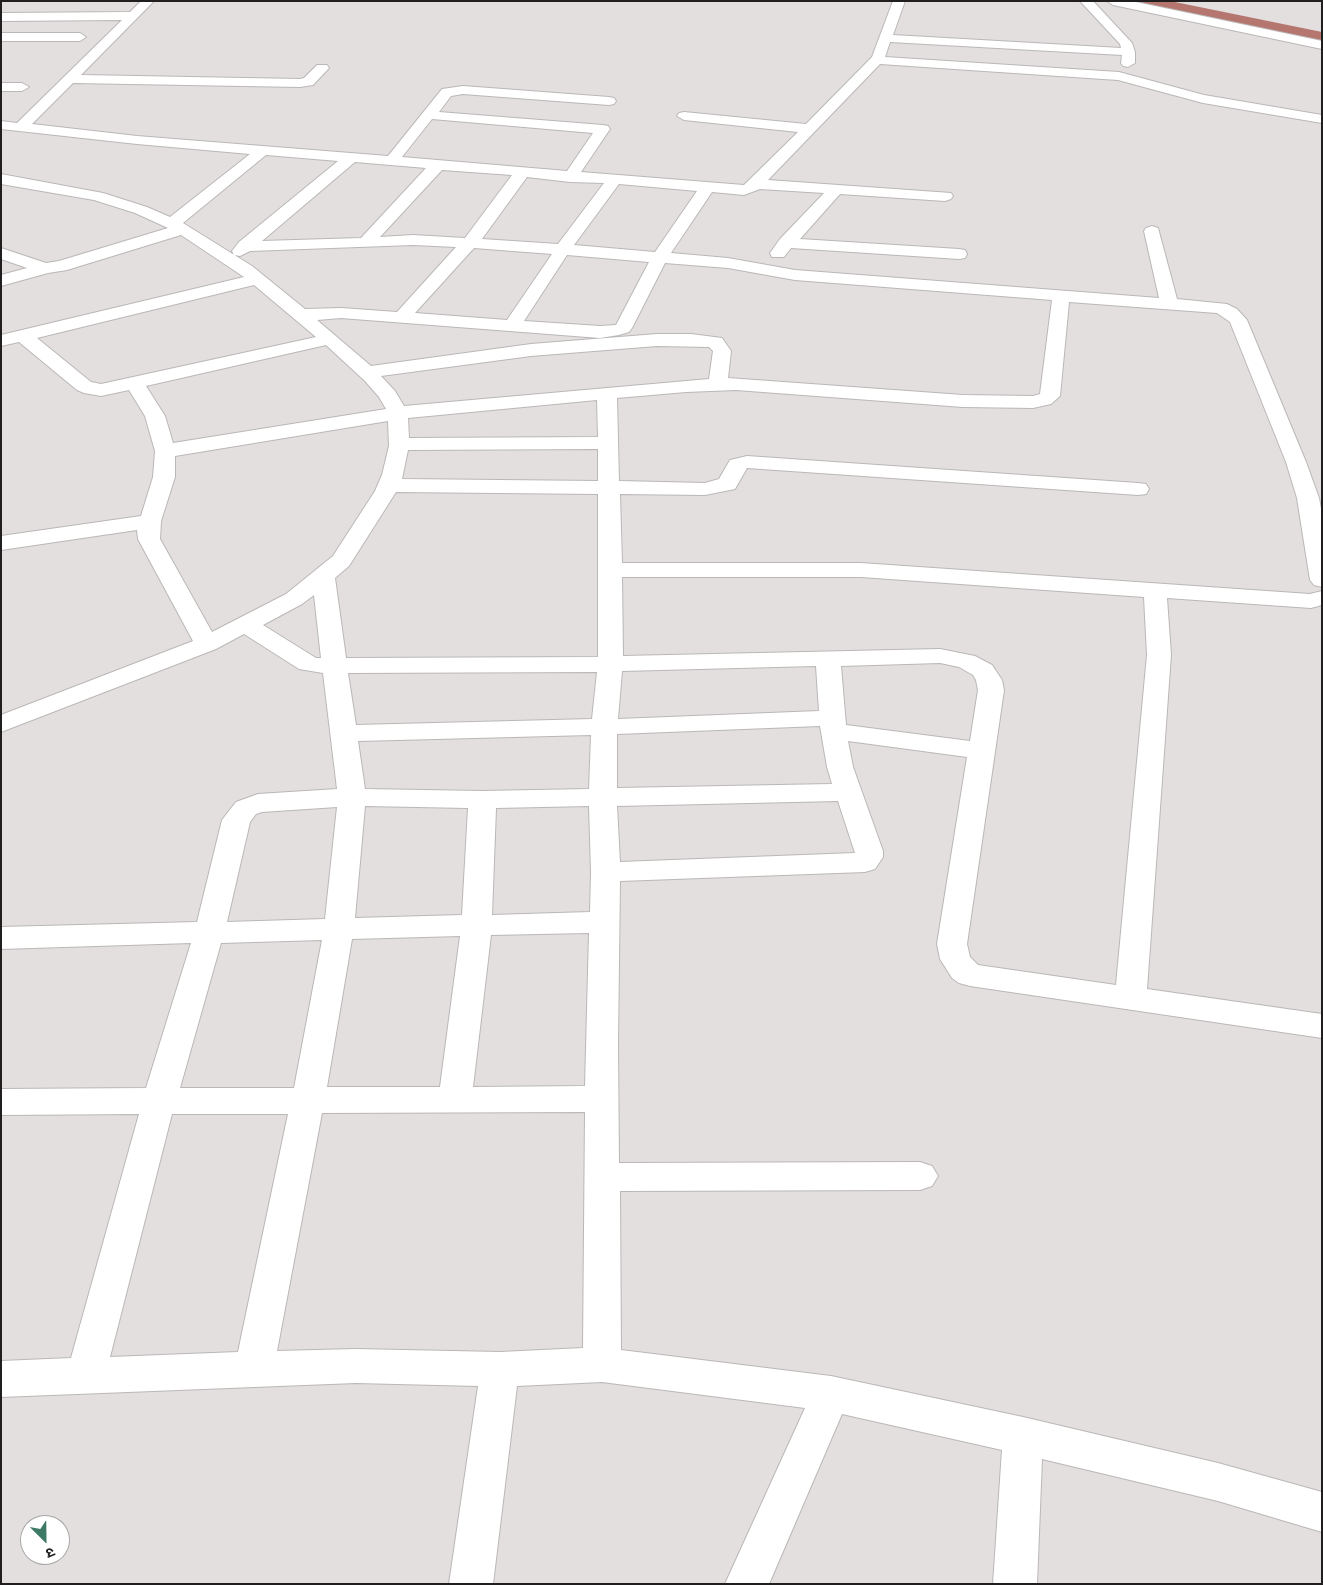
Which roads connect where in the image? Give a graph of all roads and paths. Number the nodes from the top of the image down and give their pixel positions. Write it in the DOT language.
graph roads {
  1 [pos="148,1"];
  2 [pos="900,1"];
  3 [pos="1086,1"];
  4 [pos="1113,1"];
  5 [pos="20,6"];
  6 [pos="133,16"];
  7 [pos="6,17"];
  8 [pos="1,26"];
  9 [pos="1,36"];
  10 [pos="80,36"];
  11 [pos="886,38"];
  12 [pos="1322,45"];
  13 [pos="1130,52"];
  14 [pos="876,60"];
  15 [pos="322,68"];
  16 [pos="1126,77"];
  17 [pos="70,79"];
  18 [pos="1,87"];
  19 [pos="22,87"];
  20 [pos="609,101"];
  21 [pos="428,115"];
  22 [pos="684,116"];
  23 [pos="1322,118"];
  24 [pos="1,125"];
  25 [pos="22,126"];
  26 [pos="810,129"];
  27 [pos="262,151"];
  28 [pos="350,159"];
  29 [pos="391,162"];
  30 [pos="437,166"];
  31 [pos="522,173"];
  32 [pos="570,177"];
  33 [pos="1,179"];
  34 [pos="614,180"];
  35 [pos="756,184"];
  36 [pos="707,188"];
  37 [pos="836,189"];
  38 [pos="945,196"];
  39 [pos="177,226"];
  40 [pos="1152,231"];
  41 [pos="365,243"];
  42 [pos="470,243"];
  43 [pos="786,243"];
  44 [pos="564,249"];
  45 [pos="1,253"];
  46 [pos="237,253"];
  47 [pos="959,254"];
  48 [pos="660,257"];
  49 [pos="46,268"];
  50 [pos="763,268"];
  51 [pos="257,279"];
  52 [pos="1,282"];
  53 [pos="1061,297"];
  54 [pos="1169,303"];
  55 [pos="301,315"];
  56 [pos="402,317"];
  57 [pos="512,325"];
  58 [pos="619,330"];
  59 [pos="23,336"];
  60 [pos="330,338"];
  61 [pos="1,341"];
  62 [pos="641,341"];
  63 [pos="366,372"];
  64 [pos="135,384"];
  65 [pos="718,384"];
  66 [pos="607,393"];
  67 [pos="398,413"];
  68 [pos="608,443"];
  69 [pos="398,444"];
  70 [pos="166,451"];
  71 [pos="389,485"];
  72 [pos="610,489"];
  73 [pos="1138,489"];
  74 [pos="150,521"];
  75 [pos="1,543"];
  76 [pos="611,570"];
  77 [pos="323,576"];
  78 [pos="1322,580"];
  79 [pos="1155,590"];
  80 [pos="1322,598"];
  81 [pos="245,624"];
  82 [pos="207,644"];
  83 [pos="828,659"];
  84 [pos="610,664"];
  85 [pos="334,667"];
  86 [pos="1,724"];
  87 [pos="832,725"];
  88 [pos="604,727"];
  89 [pos="343,733"];
  90 [pos="981,751"];
  91 [pos="848,792"];
  92 [pos="352,797"];
  93 [pos="603,798"];
  94 [pos="482,800"];
  95 [pos="606,872"];
  96 [pos="605,922"];
  97 [pos="477,925"];
  98 [pos="339,929"];
  99 [pos="209,933"];
  100 [pos="1,938"];
  101 [pos="1131,998"];
  102 [pos="1322,1026"];
  103 [pos="602,1099"];
  104 [pos="308,1100"];
  105 [pos="455,1100"];
  106 [pos="159,1101"];
  107 [pos="1,1102"];
  108 [pos="920,1176"];
  109 [pos="602,1178"];
  110 [pos="602,1365"];
  111 [pos="254,1369"];
  112 [pos="500,1369"];
  113 [pos="86,1376"];
  114 [pos="1,1380"];
  115 [pos="831,1394"];
  116 [pos="1022,1436"];
  117 [pos="1322,1512"];
  118 [pos="471,1584"];
  119 [pos="746,1584"];
  120 [pos="1015,1584"];
  1 -- 6 [label="street"];
  2 -- 11 [label="street"];
  3 -- 13 [label="street"];
  4 -- 12 [label="street"];
  5 -- 7 [label="street"];
  6 -- 7 [label="street"];
  6 -- 17 [label="street"];
  7 -- 8 [label="street"];
  9 -- 10 [label="street"];
  11 -- 13 [label="street"];
  11 -- 14 [label="street"];
  13 -- 16 [label="street"];
  14 -- 16 [label="street"];
  14 -- 26 [label="street"];
  15 -- 17 [label="street"];
  16 -- 23 [label="street"];
  17 -- 25 [label="street"];
  18 -- 19 [label="street"];
  20 -- 21 [label="street"];
  21 -- 29 [label="street"];
  21 -- 32 [label="street"];
  22 -- 26 [label="street"];
  24 -- 25 [label="street"];
  25 -- 27 [label="street"];
  26 -- 35 [label="street"];
  27 -- 28 [label="street"];
  27 -- 39 [label="street"];
  28 -- 29 [label="street"];
  28 -- 46 [label="street"];
  29 -- 30 [label="street"];
  30 -- 31 [label="street"];
  30 -- 41 [label="street"];
  31 -- 32 [label="street"];
  31 -- 42 [label="street"];
  32 -- 34 [label="street"];
  33 -- 39 [label="street"];
  34 -- 36 [label="street"];
  34 -- 44 [label="street"];
  35 -- 36 [label="street"];
  35 -- 37 [label="street"];
  36 -- 48 [label="street"];
  37 -- 38 [label="street"];
  37 -- 43 [label="street"];
  39 -- 46 [label="street"];
  39 -- 49 [label="street"];
  40 -- 54 [label="street"];
  41 -- 42 [label="street"];
  41 -- 46 [label="street"];
  42 -- 44 [label="street"];
  42 -- 56 [label="street"];
  43 -- 47 [label="street"];
  43 -- 50 [label="street"];
  44 -- 48 [label="street"];
  44 -- 57 [label="street"];
  45 -- 49 [label="street"];
  46 -- 51 [label="street"];
  48 -- 50 [label="street"];
  48 -- 58 [label="street"];
  49 -- 52 [label="street"];
  50 -- 53 [label="street"];
  51 -- 55 [label="street"];
  51 -- 59 [label="street"];
  53 -- 54 [label="street"];
  53 -- 65 [label="street"];
  54 -- 78 [label="street"];
  55 -- 56 [label="street"];
  55 -- 60 [label="street"];
  56 -- 57 [label="street"];
  57 -- 58 [label="street"];
  58 -- 62 [label="street"];
  59 -- 61 [label="street"];
  59 -- 64 [label="street"];
  60 -- 63 [label="street"];
  60 -- 64 [label="street"];
  62 -- 63 [label="street"];
  62 -- 65 [label="street"];
  63 -- 67 [label="street"];
  64 -- 70 [label="street"];
  65 -- 66 [label="street"];
  66 -- 67 [label="street"];
  66 -- 68 [label="street"];
  67 -- 69 [label="street"];
  67 -- 70 [label="street"];
  68 -- 69 [label="street"];
  68 -- 72 [label="street"];
  69 -- 71 [label="street"];
  70 -- 74 [label="street"];
  71 -- 72 [label="street"];
  71 -- 77 [label="street"];
  72 -- 73 [label="street"];
  72 -- 76 [label="street"];
  74 -- 75 [label="street"];
  74 -- 82 [label="street"];
  76 -- 79 [label="street"];
  76 -- 84 [label="street"];
  77 -- 81 [label="street"];
  77 -- 85 [label="street"];
  79 -- 80 [label="street"];
  79 -- 101 [label="street"];
  81 -- 82 [label="street"];
  81 -- 85 [label="street"];
  82 -- 86 [label="street"];
  83 -- 84 [label="street"];
  83 -- 87 [label="street"];
  83 -- 90 [label="street"];
  84 -- 85 [label="street"];
  84 -- 88 [label="street"];
  85 -- 89 [label="street"];
  87 -- 88 [label="street"];
  87 -- 90 [label="street"];
  87 -- 91 [label="street"];
  88 -- 89 [label="street"];
  88 -- 93 [label="street"];
  89 -- 92 [label="street"];
  90 -- 101 [label="street"];
  91 -- 93 [label="street"];
  91 -- 95 [label="street"];
  92 -- 94 [label="street"];
  92 -- 98 [label="street"];
  92 -- 99 [label="street"];
  93 -- 94 [label="street"];
  93 -- 95 [label="street"];
  94 -- 97 [label="street"];
  95 -- 96 [label="street"];
  96 -- 97 [label="street"];
  96 -- 103 [label="street"];
  97 -- 98 [label="street"];
  97 -- 105 [label="street"];
  98 -- 99 [label="street"];
  98 -- 104 [label="street"];
  99 -- 100 [label="street"];
  99 -- 106 [label="street"];
  101 -- 102 [label="street"];
  103 -- 105 [label="street"];
  103 -- 109 [label="street"];
  104 -- 105 [label="street"];
  104 -- 106 [label="street"];
  104 -- 111 [label="street"];
  106 -- 107 [label="street"];
  106 -- 113 [label="street"];
  108 -- 109 [label="street"];
  109 -- 110 [label="street"];
  110 -- 112 [label="street"];
  110 -- 115 [label="street"];
  111 -- 112 [label="street"];
  111 -- 113 [label="street"];
  112 -- 118 [label="street"];
  113 -- 114 [label="street"];
  115 -- 116 [label="street"];
  115 -- 119 [label="street"];
  116 -- 117 [label="street"];
  116 -- 120 [label="street"];
}
